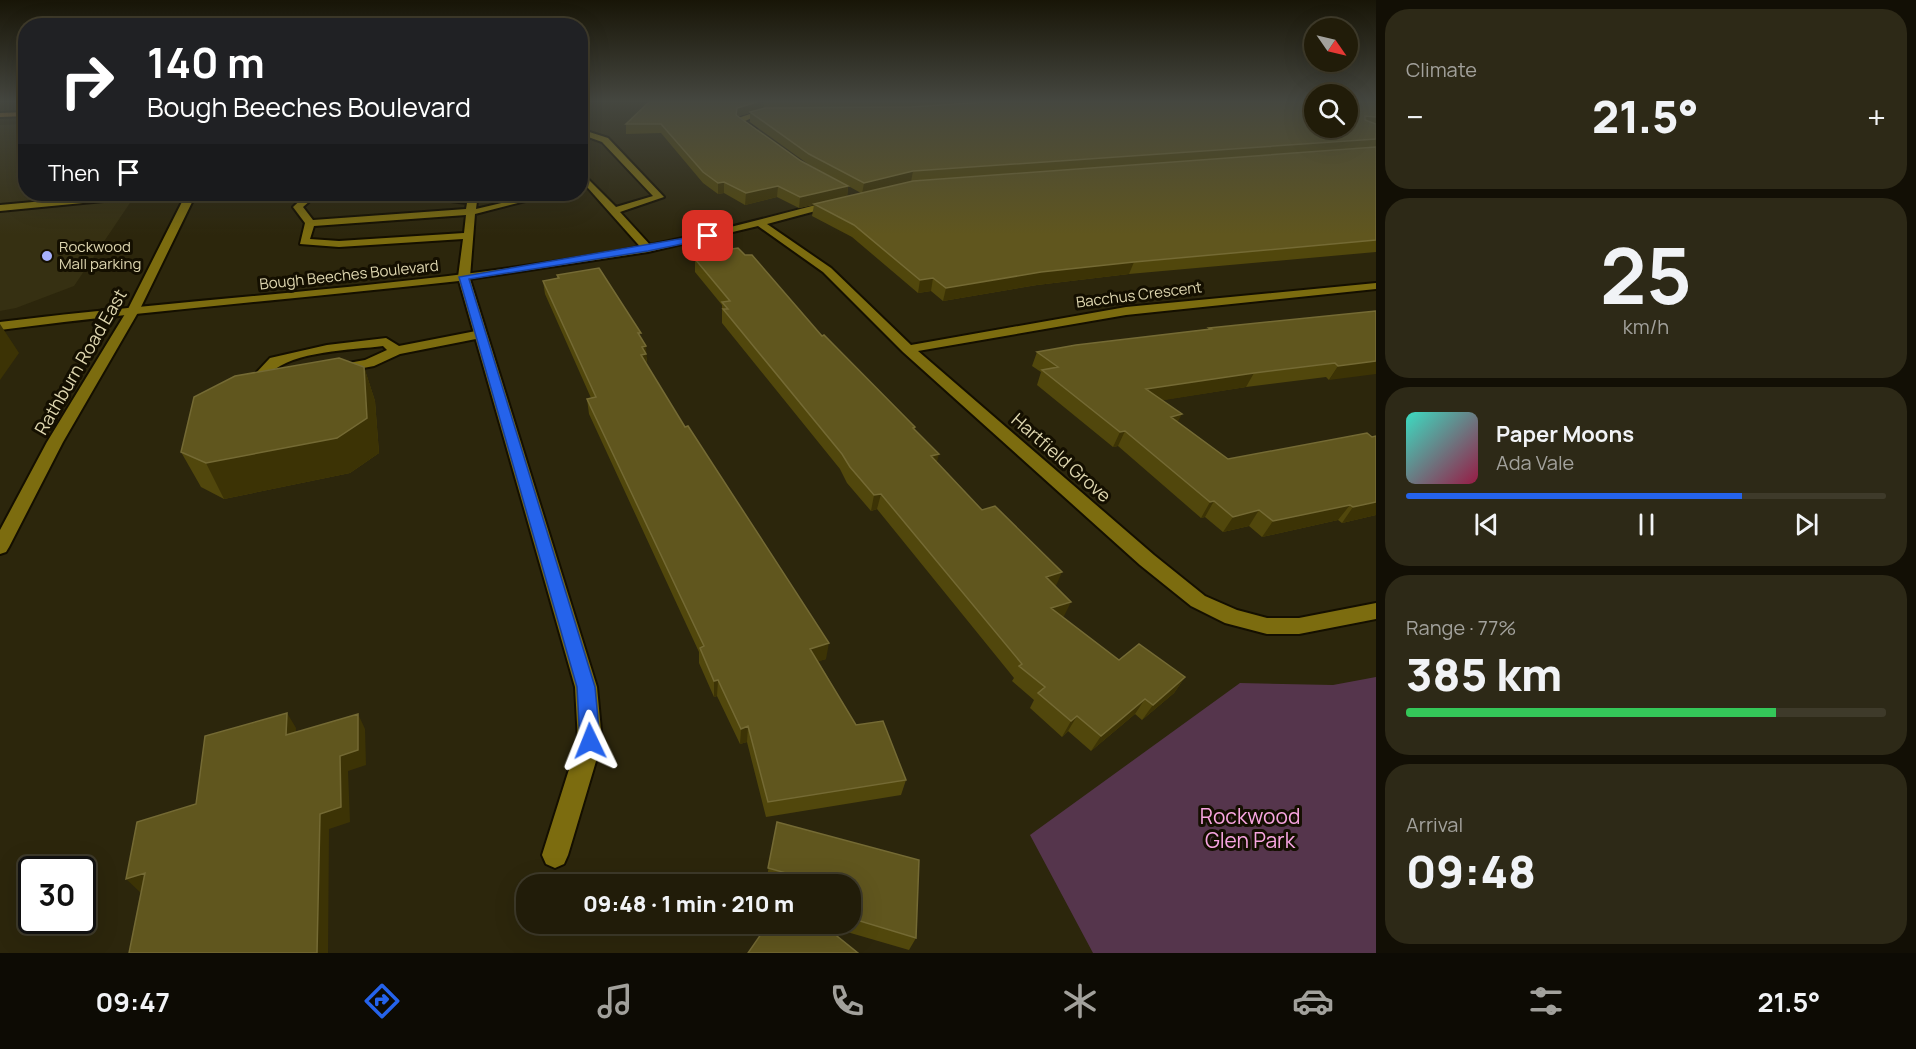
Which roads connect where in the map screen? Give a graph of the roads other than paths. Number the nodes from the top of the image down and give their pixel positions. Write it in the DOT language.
graph roads {
  1 [pos="611,146"];
  2 [pos="588,184"];
  3 [pos="848,200"];
  4 [pos="72,201"];
  5 [pos="188,201"];
  6 [pos="305,201"];
  7 [pos="472,201"];
  8 [pos="519,201"];
  9 [pos="0,208"];
  10 [pos="614,211"];
  11 [pos="473,212"];
  12 [pos="310,223"];
  13 [pos="760,223"];
  14 [pos="468,236"];
  15 [pos="648,249"];
  16 [pos="464,277"];
  17 [pos="1376,286"];
  18 [pos="134,309"];
  19 [pos="0,326"];
  20 [pos="481,334"];
  21 [pos="908,349"];
  22 [pos="396,351"];
  23 [pos="327,371"];
  24 [pos="295,377"];
  25 [pos="0,546"];
  26 [pos="1376,611"];
  27 [pos="555,855"];
  1 -- 10 [label="street"];
  2 -- 10 [label="street"];
  3 -- 13 [label="street, Bough Beeches Boulevard"];
  4 -- 9 [label="street"];
  5 -- 18 [label="street, Rathburn Road East"];
  6 -- 12 [label="street"];
  7 -- 11 [label="street"];
  8 -- 11 [label="street"];
  10 -- 15 [label="street"];
  11 -- 12 [label="street"];
  11 -- 14 [label="street"];
  12 -- 14 [label="street"];
  13 -- 15 [label="street, Bough Beeches Boulevard"];
  13 -- 21 [label="street, Hartfield Grove"];
  14 -- 16 [label="street"];
  15 -- 16 [label="street, Bough Beeches Boulevard"];
  16 -- 18 [label="street, Bough Beeches Boulevard"];
  16 -- 20 [label="street"];
  17 -- 21 [label="street, Bacchus Crescent"];
  18 -- 19 [label="street, Bough Beeches Boulevard"];
  18 -- 25 [label="street, Rathburn Road East"];
  20 -- 22 [label="street"];
  20 -- 27 [label="street"];
  21 -- 26 [label="street, Hartfield Grove"];
  22 -- 23 [label="street"];
  22 -- 24 [label="street"];
}
